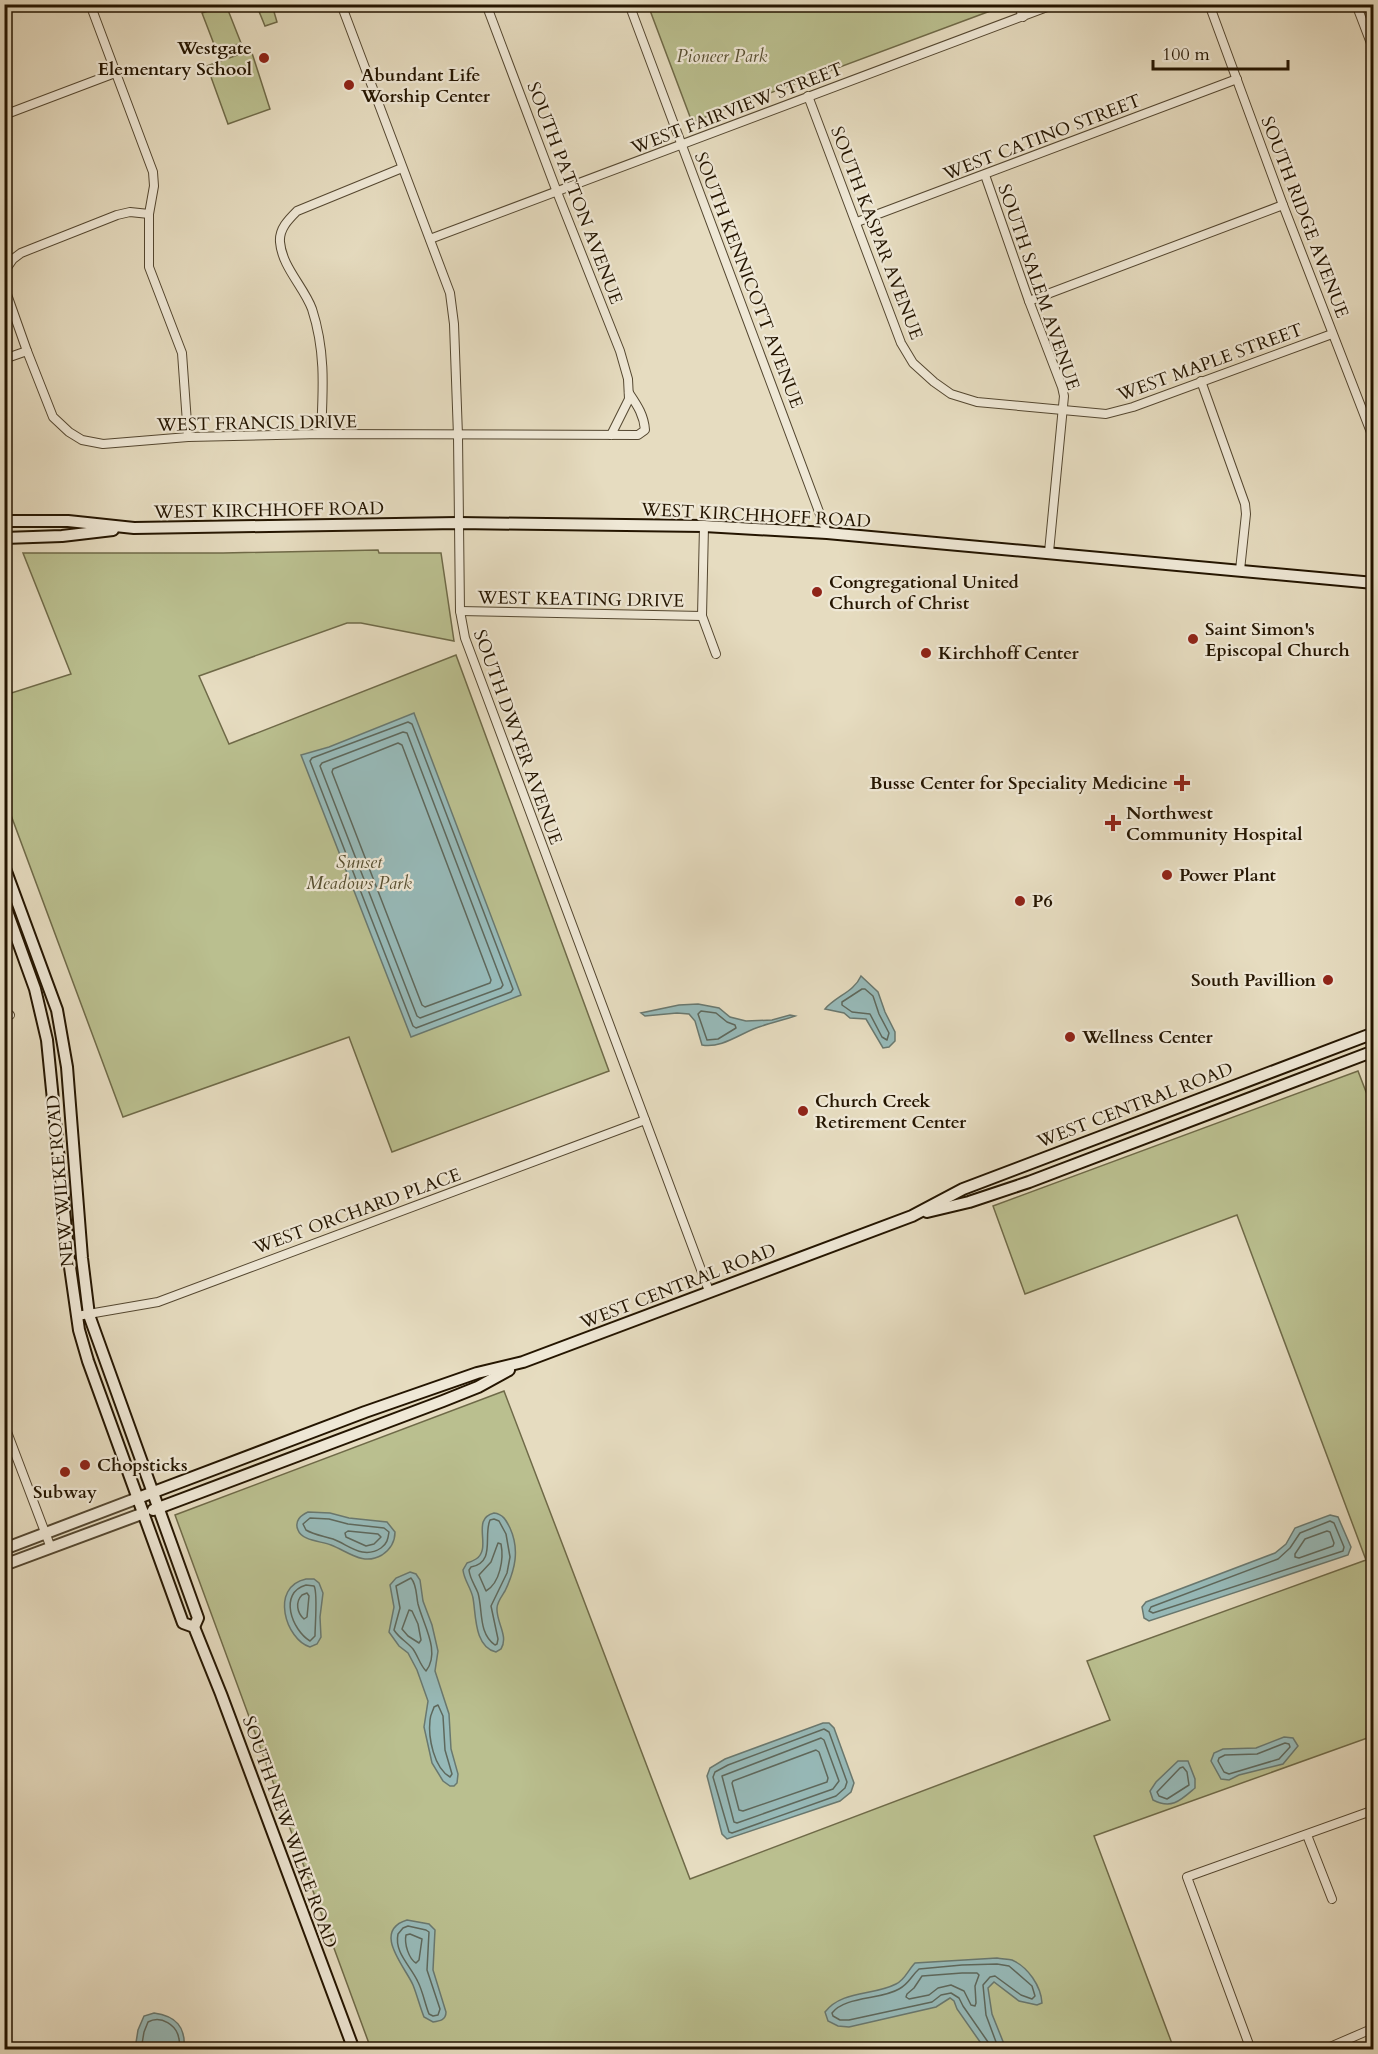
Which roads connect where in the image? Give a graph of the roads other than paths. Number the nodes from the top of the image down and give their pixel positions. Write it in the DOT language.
graph roads {
  1 [pos="90,4"];
  2 [pos="341,4"];
  3 [pos="486,4"];
  4 [pos="629,4"];
  5 [pos="1018,4"];
  6 [pos="1055,4"];
  7 [pos="1209,4"];
  8 [pos="1356,4"];
  9 [pos="1023,17"];
  10 [pos="1374,51"];
  11 [pos="115,73"];
  12 [pos="1237,79"];
  13 [pos="808,96"];
  14 [pos="4,115"];
  15 [pos="682,145"];
  16 [pos="402,168"];
  17 [pos="985,175"];
  18 [pos="557,192"];
  19 [pos="1283,205"];
  20 [pos="149,214"];
  21 [pos="857,222"];
  22 [pos="430,239"];
  23 [pos="5,269"];
  24 [pos="4,286"];
  25 [pos="1029,301"];
  26 [pos="1332,334"];
  27 [pos="27,351"];
  28 [pos="4,358"];
  29 [pos="1201,381"];
  30 [pos="629,393"];
  31 [pos="1062,411"];
  32 [pos="321,434"];
  33 [pos="611,435"];
  34 [pos="458,436"];
  35 [pos="188,437"];
  36 [pos="1374,440"];
  37 [pos="4,521"];
  38 [pos="458,523"];
  39 [pos="704,526"];
  40 [pos="134,528"];
  41 [pos="827,533"];
  42 [pos="4,538"];
  43 [pos="1049,552"];
  44 [pos="1239,570"];
  45 [pos="1374,584"];
  46 [pos="460,611"];
  47 [pos="702,616"];
  48 [pos="716,654"];
  49 [pos="4,866"];
  50 [pos="4,903"];
  51 [pos="1374,1033"];
  52 [pos="1374,1051"];
  53 [pos="645,1120"];
  54 [pos="912,1215"];
  55 [pos="709,1291"];
  56 [pos="90,1315"];
  57 [pos="77,1316"];
  58 [pos="523,1362"];
  59 [pos="4,1424"];
  60 [pos="152,1492"];
  61 [pos="138,1498"];
  62 [pos="158,1508"];
  63 [pos="144,1513"];
  64 [pos="45,1533"];
  65 [pos="51,1548"];
  66 [pos="4,1549"];
  67 [pos="4,1565"];
  68 [pos="194,1627"];
  69 [pos="1374,1810"];
  70 [pos="1307,1835"];
  71 [pos="1332,1899"];
  72 [pos="1374,2028"];
  73 [pos="354,2049"];
  74 [pos="1251,2049"];
  75 [pos="1323,2049"];
  1 -- 11 [label="street"];
  2 -- 16 [label="street, SOUTH DWYER AVENUE"];
  3 -- 18 [label="street, SOUTH PATTON AVENUE"];
  4 -- 15 [label="street, SOUTH KENNICOTT AVENUE"];
  5 -- 9 [label="street"];
  6 -- 9 [label="street, WEST FAIRVIEW STREET"];
  7 -- 12 [label="street, SOUTH RIDGE AVENUE"];
  8 -- 10 [label="street"];
  9 -- 13 [label="street, WEST FAIRVIEW STREET"];
  11 -- 14 [label="street"];
  11 -- 20 [label="street"];
  12 -- 17 [label="street, WEST CATINO STREET"];
  12 -- 19 [label="street, SOUTH RIDGE AVENUE"];
  13 -- 15 [label="street, WEST FAIRVIEW STREET"];
  13 -- 21 [label="street, SOUTH KASPAR AVENUE"];
  15 -- 18 [label="street, WEST FAIRVIEW STREET"];
  15 -- 41 [label="street, SOUTH KENNICOTT AVENUE"];
  16 -- 22 [label="street, SOUTH DWYER AVENUE"];
  16 -- 32 [label="street"];
  17 -- 21 [label="street, WEST CATINO STREET"];
  17 -- 25 [label="street, SOUTH SALEM AVENUE"];
  18 -- 22 [label="street, WEST FAIRVIEW STREET"];
  18 -- 30 [label="street, SOUTH PATTON AVENUE"];
  19 -- 25 [label="street"];
  19 -- 26 [label="street, SOUTH RIDGE AVENUE"];
  20 -- 23 [label="street"];
  20 -- 35 [label="street"];
  21 -- 31 [label="street, SOUTH KASPAR AVENUE"];
  22 -- 34 [label="street, SOUTH DWYER AVENUE"];
  24 -- 27 [label="street, WEST FRANCIS DRIVE"];
  25 -- 31 [label="street, SOUTH SALEM AVENUE"];
  26 -- 29 [label="street, WEST MAPLE STREET"];
  26 -- 36 [label="street, SOUTH RIDGE AVENUE"];
  27 -- 28 [label="street"];
  27 -- 35 [label="street, WEST FRANCIS DRIVE"];
  29 -- 31 [label="street, WEST MAPLE STREET"];
  29 -- 44 [label="street"];
  30 -- 33 [label="street"];
  30 -- 33 [label="street, SOUTH PATTON AVENUE"];
  31 -- 43 [label="street, SOUTH SALEM AVENUE"];
  32 -- 34 [label="street, WEST FRANCIS DRIVE"];
  32 -- 35 [label="street, WEST FRANCIS DRIVE"];
  33 -- 34 [label="street, WEST FRANCIS DRIVE"];
  34 -- 38 [label="street, SOUTH DWYER AVENUE"];
  37 -- 40 [label="main road, WEST KIRCHHOFF ROAD"];
  38 -- 39 [label="main road, WEST KIRCHHOFF ROAD"];
  38 -- 40 [label="main road, WEST KIRCHHOFF ROAD"];
  38 -- 46 [label="street, SOUTH DWYER AVENUE"];
  39 -- 41 [label="main road, WEST KIRCHHOFF ROAD"];
  39 -- 47 [label="street"];
  40 -- 42 [label="main road, WEST KIRCHHOFF ROAD"];
  41 -- 43 [label="main road, WEST KIRCHHOFF ROAD"];
  43 -- 44 [label="main road, WEST KIRCHHOFF ROAD"];
  44 -- 45 [label="main road, WEST KIRCHHOFF ROAD"];
  46 -- 47 [label="street, WEST KEATING DRIVE"];
  46 -- 53 [label="street, SOUTH DWYER AVENUE"];
  47 -- 48 [label="street"];
  49 -- 56 [label="main road, NEW WILKE ROAD"];
  50 -- 57 [label="main road, NEW WILKE ROAD"];
  51 -- 54 [label="main road, WEST CENTRAL ROAD"];
  52 -- 54 [label="main road, WEST CENTRAL ROAD"];
  53 -- 55 [label="street, SOUTH DWYER AVENUE"];
  53 -- 56 [label="street, WEST ORCHARD PLACE"];
  54 -- 55 [label="main road, WEST CENTRAL ROAD"];
  55 -- 58 [label="main road, WEST CENTRAL ROAD"];
  56 -- 57 [label="street, WEST ORCHARD PLACE"];
  56 -- 60 [label="main road, NEW WILKE ROAD"];
  57 -- 61 [label="main road, NEW WILKE ROAD"];
  58 -- 60 [label="main road, WEST CENTRAL ROAD"];
  58 -- 62 [label="main road, WEST CENTRAL ROAD"];
  59 -- 64 [label="street"];
  60 -- 61 [label="main road, WEST CENTRAL ROAD"];
  60 -- 62 [label="main road, SOUTH NEW WILKE ROAD"];
  61 -- 63 [label="main road, SOUTH NEW WILKE ROAD"];
  61 -- 64 [label="main road, WEST CENTRAL ROAD"];
  62 -- 63 [label="main road, WEST CENTRAL ROAD"];
  62 -- 68 [label="main road, SOUTH NEW WILKE ROAD"];
  63 -- 65 [label="main road, WEST CENTRAL ROAD"];
  63 -- 68 [label="main road, SOUTH NEW WILKE ROAD"];
  64 -- 65 [label="street"];
  64 -- 66 [label="main road, WEST CENTRAL ROAD"];
  65 -- 67 [label="main road, WEST CENTRAL ROAD"];
  68 -- 73 [label="main road, SOUTH NEW WILKE ROAD"];
  69 -- 70 [label="street"];
  70 -- 71 [label="street"];
  70 -- 74 [label="street"];
  72 -- 75 [label="street"];
}
